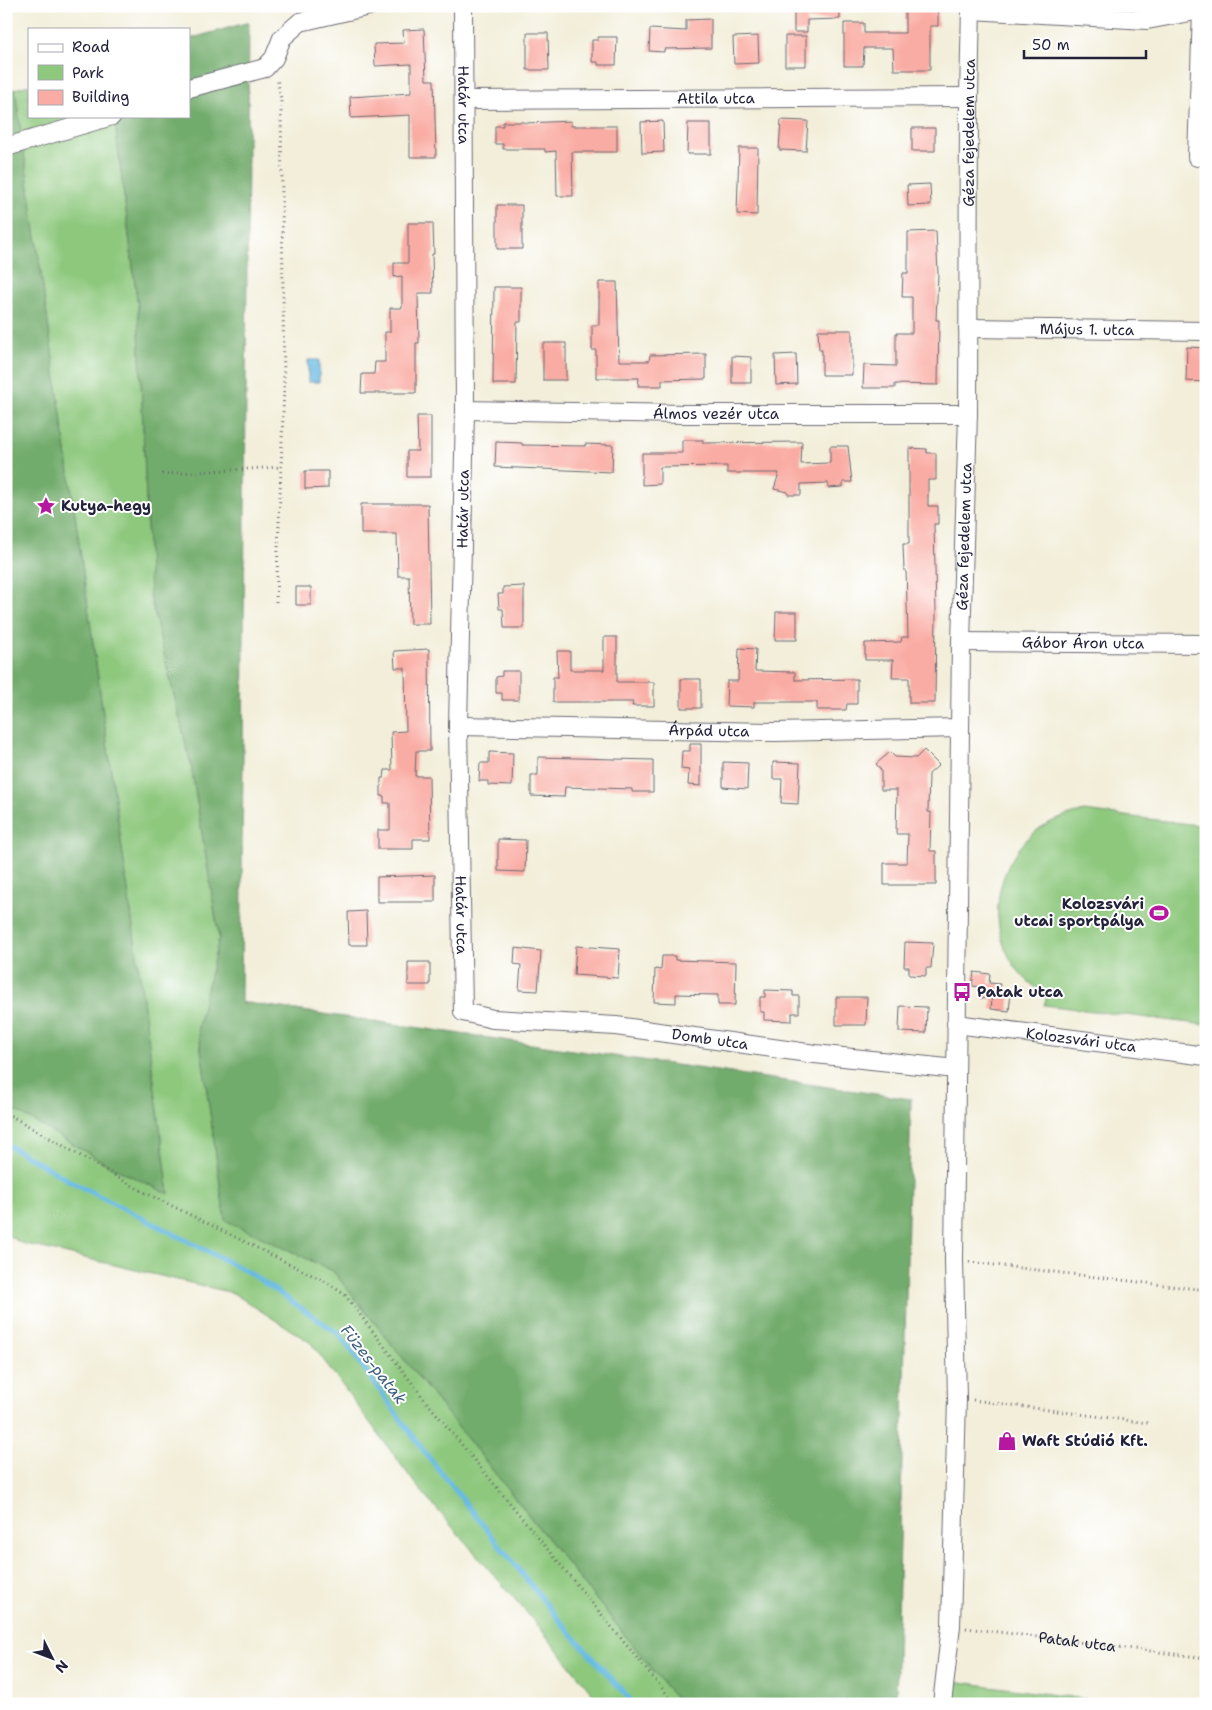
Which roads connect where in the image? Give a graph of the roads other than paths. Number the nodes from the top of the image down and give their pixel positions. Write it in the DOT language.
graph roads {
  1 [pos="370,6"];
  2 [pos="463,6"];
  3 [pos="971,8"];
  4 [pos="1204,10"];
  5 [pos="190,88"];
  6 [pos="969,97"];
  7 [pos="464,100"];
  8 [pos="105,118"];
  9 [pos="6,147"];
  10 [pos="1197,157"];
  11 [pos="968,328"];
  12 [pos="1206,331"];
  13 [pos="465,410"];
  14 [pos="968,414"];
  15 [pos="961,642"];
  16 [pos="1206,644"];
  17 [pos="458,726"];
  18 [pos="960,728"];
  19 [pos="462,1012"];
  20 [pos="956,1024"];
  21 [pos="1206,1056"];
  22 [pos="956,1069"];
  23 [pos="942,1704"];
  1 -- 5 [label="street"];
  2 -- 7 [label="street, Határ utca"];
  3 -- 4 [label="street"];
  3 -- 6 [label="street, Géza fejedelem utca"];
  4 -- 10 [label="street"];
  6 -- 7 [label="street, Attila utca"];
  6 -- 11 [label="street, Géza fejedelem utca"];
  7 -- 13 [label="street, Határ utca"];
  8 -- 9 [label="street"];
  11 -- 12 [label="street, Május 1. utca"];
  11 -- 14 [label="street, Géza fejedelem utca"];
  13 -- 14 [label="street, Álmos vezér utca"];
  13 -- 17 [label="street, Határ utca"];
  14 -- 15 [label="street, Géza fejedelem utca"];
  15 -- 16 [label="street, Gábor Áron utca"];
  15 -- 18 [label="street, Géza fejedelem utca"];
  17 -- 18 [label="street, Árpád utca"];
  17 -- 19 [label="street, Határ utca"];
  18 -- 20 [label="street, Géza fejedelem utca"];
  19 -- 22 [label="street, Domb utca"];
  20 -- 21 [label="street, Kolozsvári utca"];
  20 -- 22 [label="street, Géza fejedelem utca"];
  22 -- 23 [label="street"];
}
